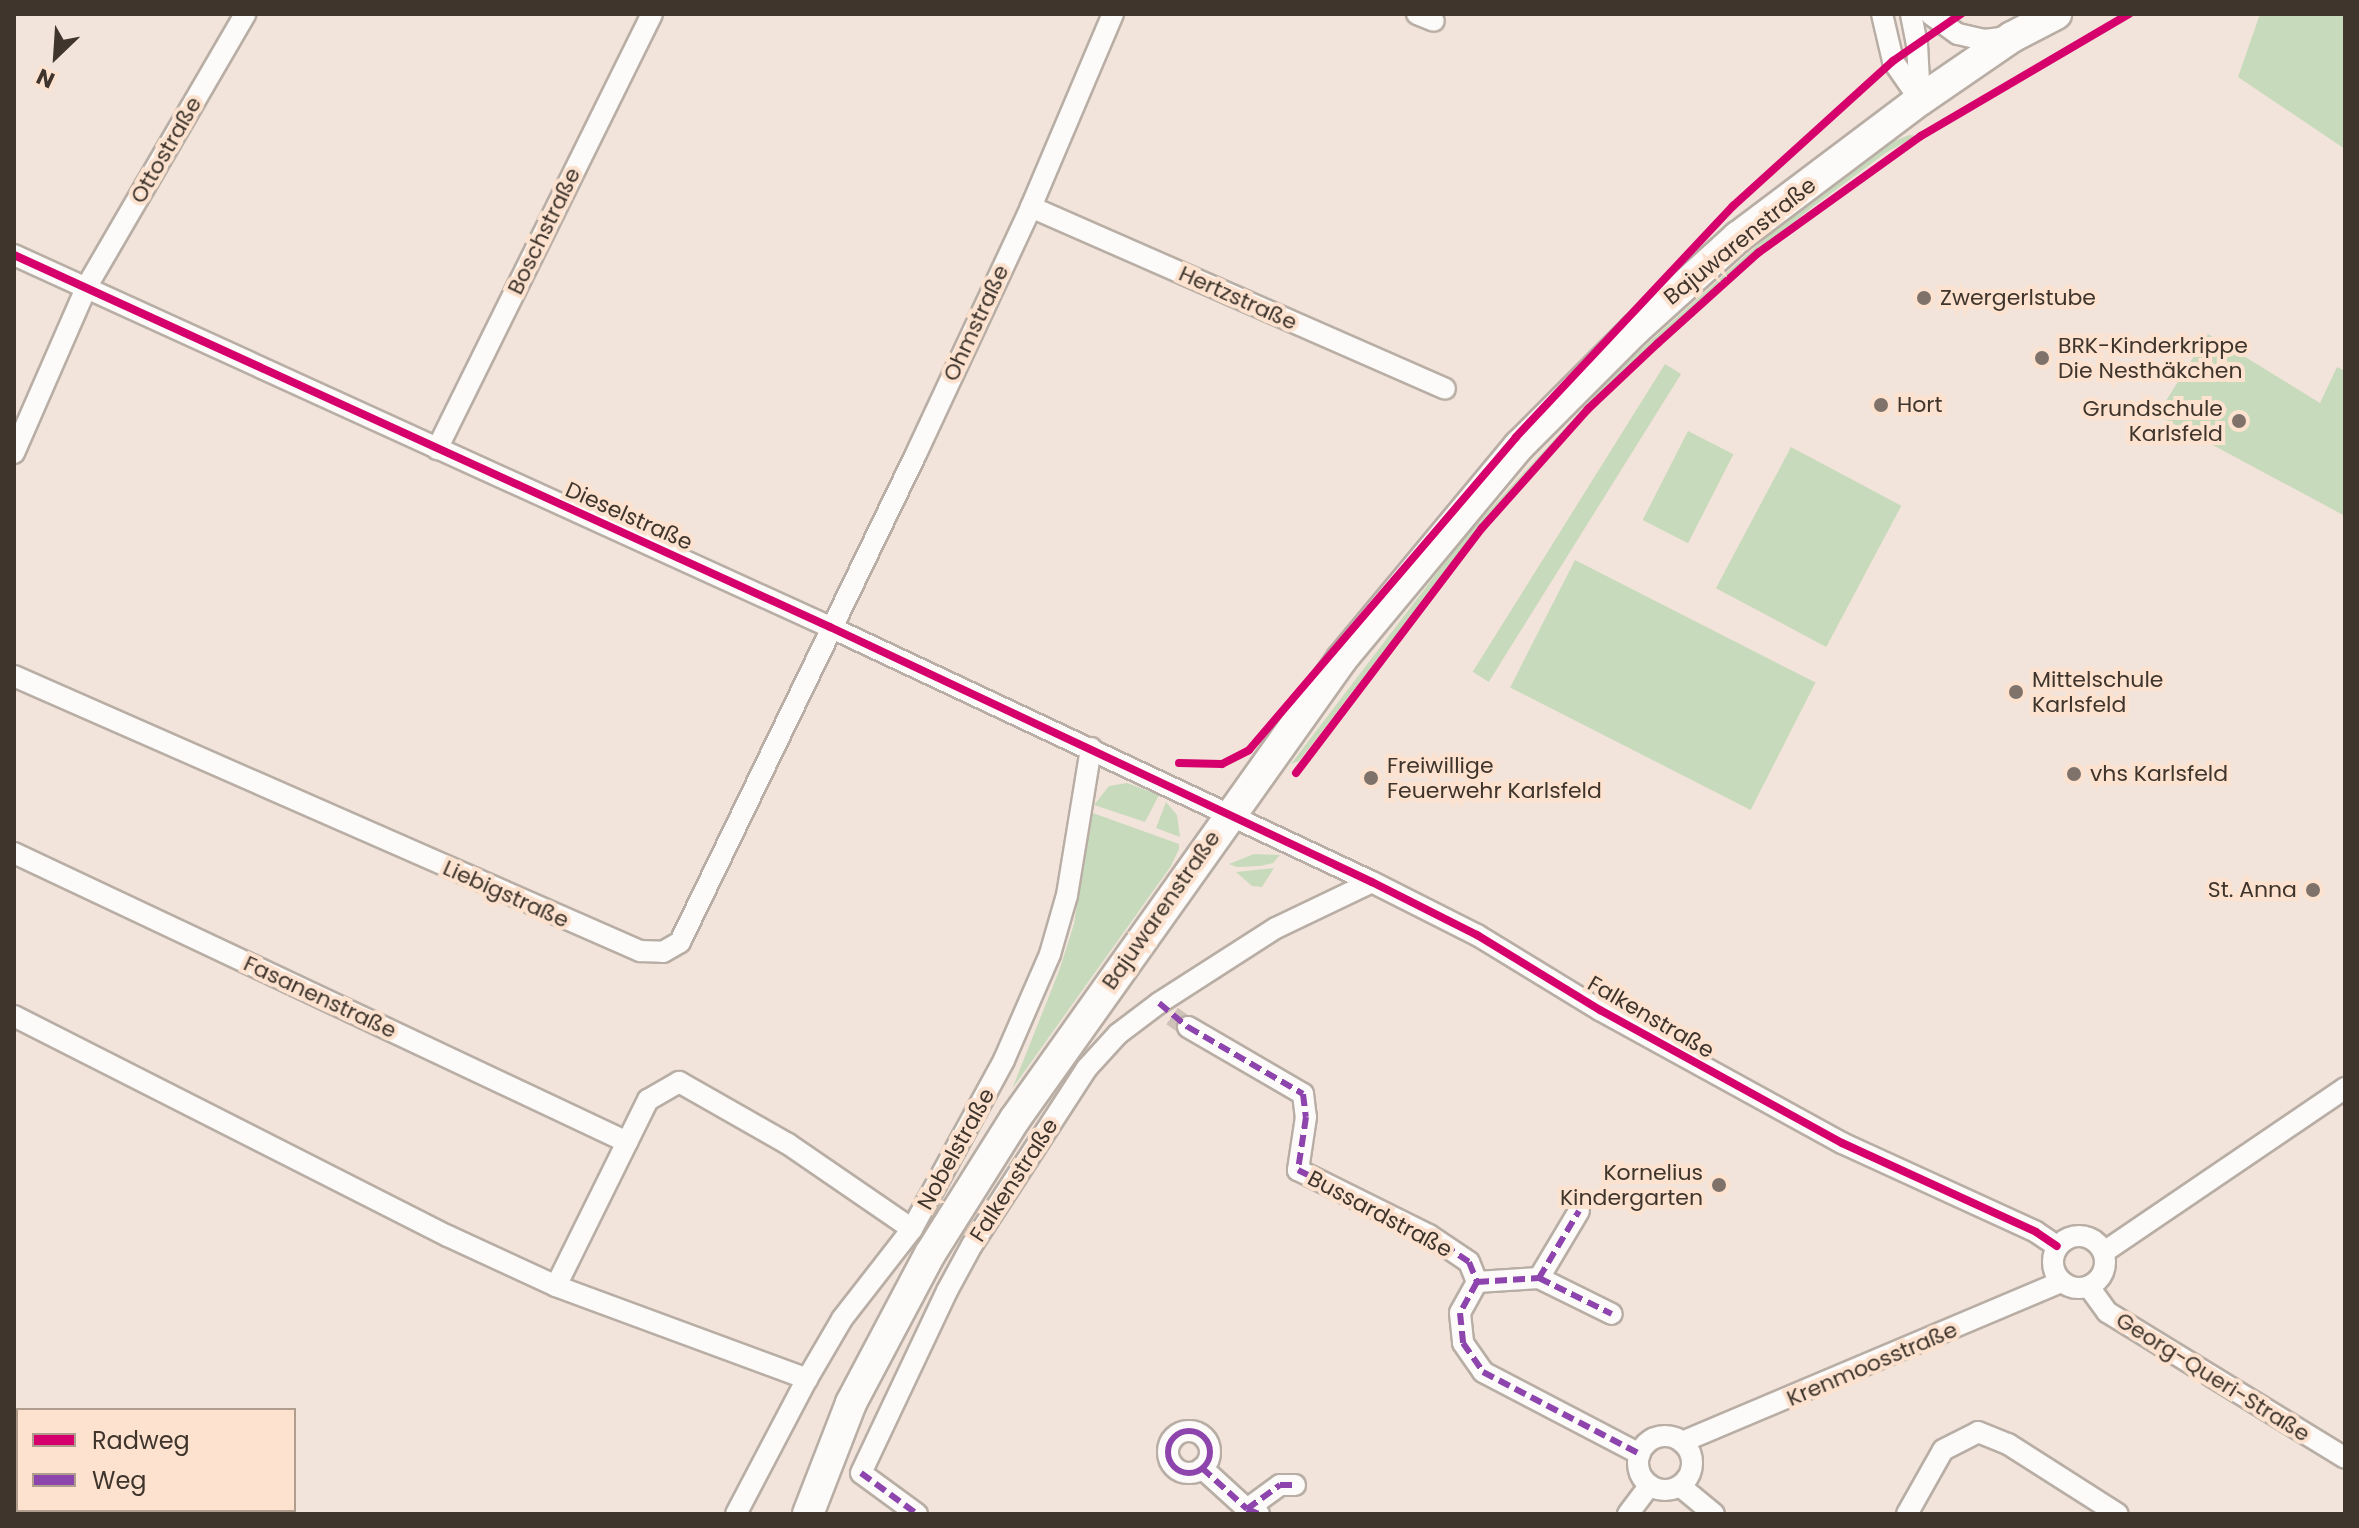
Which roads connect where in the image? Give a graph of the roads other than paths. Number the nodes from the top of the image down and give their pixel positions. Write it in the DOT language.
graph roads {
  1 [pos="245,14"];
  2 [pos="652,14"];
  3 [pos="1113,14"];
  4 [pos="1882,14"];
  5 [pos="1911,14"];
  6 [pos="1930,14"];
  7 [pos="2056,14"];
  8 [pos="2012,37"];
  9 [pos="1920,100"];
  10 [pos="1031,207"];
  11 [pos="14,255"];
  12 [pos="87,286"];
  13 [pos="1445,389"];
  14 [pos="437,449"];
  15 [pos="14,453"];
  16 [pos="830,627"];
  17 [pos="14,676"];
  18 [pos="1091,748"];
  19 [pos="1228,815"];
  20 [pos="14,853"];
  21 [pos="1372,882"];
  22 [pos="1173,1015"];
  23 [pos="14,1016"];
  24 [pos="2345,1088"];
  25 [pos="627,1142"];
  26 [pos="1579,1211"];
  27 [pos="912,1229"];
  28 [pos="2057,1246"];
  29 [pos="2104,1252"];
  30 [pos="1539,1278"];
  31 [pos="1477,1282"];
  32 [pos="2061,1282"];
  33 [pos="556,1286"];
  34 [pos="2089,1287"];
  35 [pos="1612,1314"];
  36 [pos="807,1379"];
  37 [pos="1682,1442"];
  38 [pos="1640,1454"];
  39 [pos="2345,1458"];
  40 [pos="1202,1468"];
  41 [pos="1295,1485"];
  42 [pos="1650,1485"];
  43 [pos="1680,1486"];
  44 [pos="1253,1511"];
  45 [pos="736,1514"];
  46 [pos="808,1514"];
  47 [pos="917,1514"];
  48 [pos="1628,1514"];
  49 [pos="1714,1514"];
  50 [pos="1907,1514"];
  51 [pos="2118,1514"];
  1 -- 12 [label="street, Ottostraße"];
  2 -- 14 [label="street, Boschstraße"];
  3 -- 10 [label="street, Ohmstraße"];
  4 -- 9 [label="street"];
  5 -- 9 [label="street"];
  6 -- 8 [label="street"];
  7 -- 8 [label="main road, Bajuwarenstraße"];
  8 -- 9 [label="main road, Bajuwarenstraße"];
  9 -- 19 [label="main road, Bajuwarenstraße"];
  10 -- 13 [label="street, Hertzstraße"];
  10 -- 16 [label="street, Ohmstraße"];
  11 -- 12 [label="street, Dieselstraße"];
  12 -- 14 [label="street, Dieselstraße"];
  12 -- 15 [label="street"];
  14 -- 16 [label="street, Dieselstraße"];
  16 -- 17 [label="street, Liebigstraße"];
  16 -- 18 [label="street, Dieselstraße"];
  18 -- 19 [label="street, Dieselstraße"];
  18 -- 27 [label="street, Nobelstraße"];
  19 -- 21 [label="street, Falkenstraße"];
  19 -- 46 [label="main road, Bajuwarenstraße"];
  20 -- 25 [label="street, Fasanenstraße"];
  21 -- 22 [label="street, Falkenstraße"];
  21 -- 28 [label="street, Falkenstraße"];
  22 -- 31 [label="street, Bussardstraße"];
  22 -- 47 [label="street, Falkenstraße"];
  23 -- 33 [label="street"];
  24 -- 29 [label="street"];
  25 -- 27 [label="street"];
  25 -- 33 [label="street"];
  26 -- 30 [label="street"];
  27 -- 36 [label="street, Nobelstraße"];
  28 -- 29 [label="street"];
  28 -- 32 [label="street"];
  29 -- 34 [label="street"];
  30 -- 31 [label="street"];
  30 -- 35 [label="street"];
  31 -- 38 [label="street"];
  32 -- 34 [label="street"];
  32 -- 37 [label="street, Krenmoosstraße"];
  33 -- 36 [label="street"];
  34 -- 39 [label="street, Georg-Queri-Straße"];
  36 -- 45 [label="street, Nobelstraße"];
  37 -- 38 [label="street"];
  37 -- 43 [label="street"];
  38 -- 42 [label="street"];
  40 -- 44 [label="street"];
  41 -- 44 [label="street"];
  42 -- 43 [label="street"];
  42 -- 48 [label="street"];
  43 -- 49 [label="street"];
  50 -- 51 [label="street"];
}
